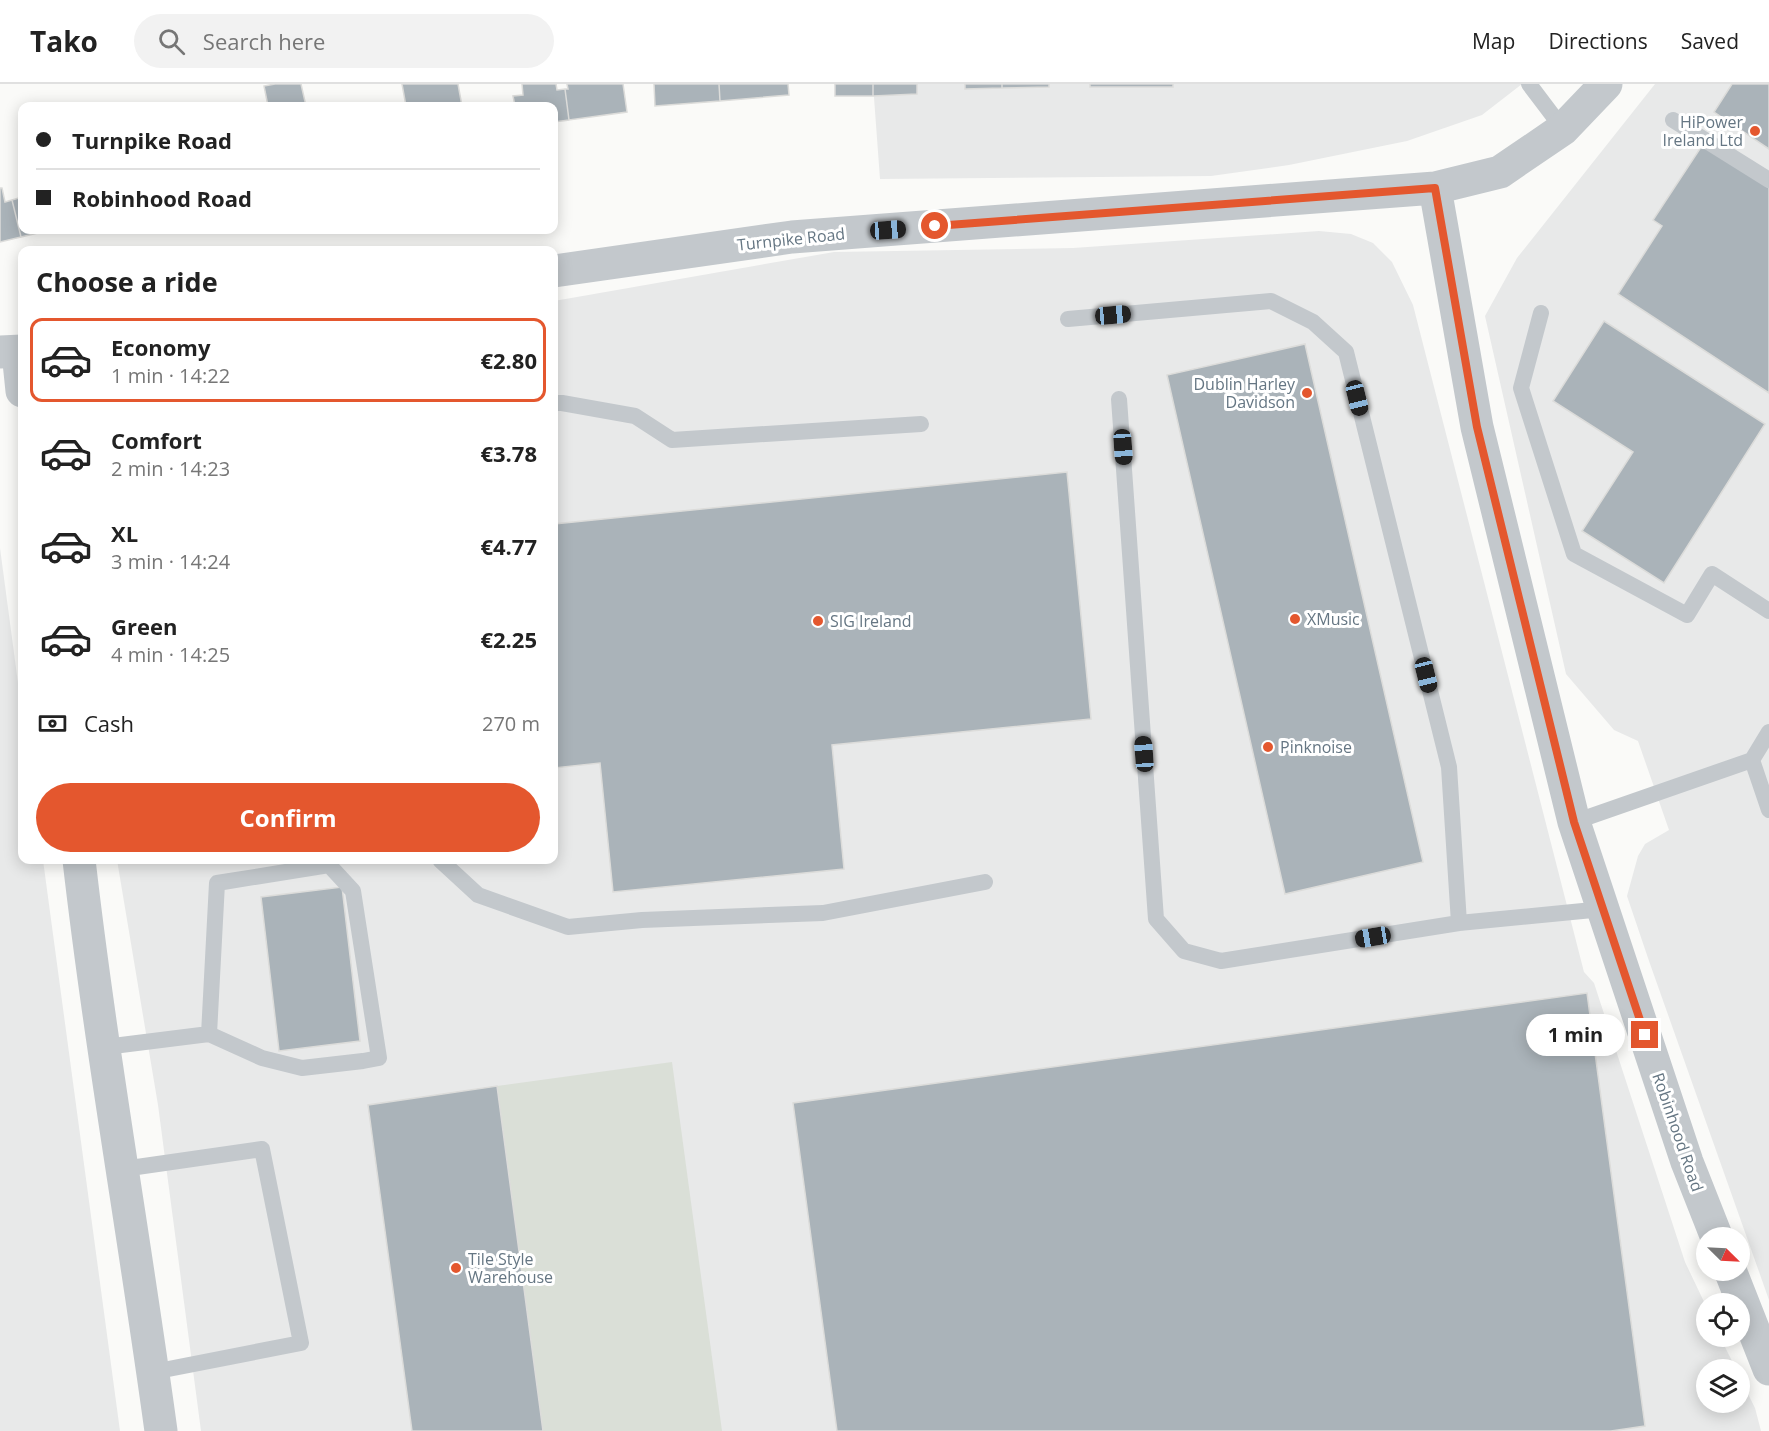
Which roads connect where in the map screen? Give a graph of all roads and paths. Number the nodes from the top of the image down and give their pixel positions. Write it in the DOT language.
graph roads {
  1 [pos="1529,84"];
  2 [pos="1606,84"];
  3 [pos="1672,120"];
  4 [pos="1563,129"];
  5 [pos="1769,180"];
  6 [pos="1435,188"];
  7 [pos="558,270"];
  8 [pos="1541,313"];
  9 [pos="1068,319"];
  10 [pos="13,352"];
  11 [pos="18,374"];
  12 [pos="1119,399"];
  13 [pos="558,404"];
  14 [pos="921,424"];
  15 [pos="1769,611"];
  16 [pos="1769,732"];
  17 [pos="1752,760"];
  18 [pos="1769,810"];
  19 [pos="1574,822"];
  20 [pos="79,864"];
  21 [pos="444,864"];
  22 [pos="985,882"];
  23 [pos="1603,909"];
  24 [pos="1459,923"];
  25 [pos="208,1034"];
  26 [pos="105,1047"];
  27 [pos="123,1170"];
  28 [pos="1713,1227"];
  29 [pos="1734,1281"];
  30 [pos="1769,1369"];
  31 [pos="153,1372"];
  32 [pos="161,1431"];
  1 -- 4 [label="lane"];
  2 -- 4 [label="street, Turnpike Road"];
  3 -- 5 [label="lane"];
  4 -- 6 [label="street, Turnpike Road"];
  6 -- 7 [label="street, Turnpike Road"];
  6 -- 19 [label="street, Robinhood Road"];
  8 -- 15 [label="lane"];
  9 -- 24 [label="lane"];
  10 -- 11 [label="street"];
  12 -- 24 [label="lane"];
  13 -- 14 [label="lane"];
  16 -- 17 [label="lane"];
  17 -- 18 [label="lane"];
  17 -- 19 [label="lane"];
  19 -- 23 [label="street, Robinhood Road"];
  20 -- 26 [label="street"];
  21 -- 22 [label="lane"];
  23 -- 24 [label="lane"];
  23 -- 28 [label="street, Robinhood Road"];
  25 -- 25 [label="lane"];
  25 -- 26 [label="lane"];
  26 -- 27 [label="street"];
  27 -- 31 [label="street"];
  27 -- 31 [label="lane"];
  29 -- 30 [label="street"];
  31 -- 32 [label="street"];
}
